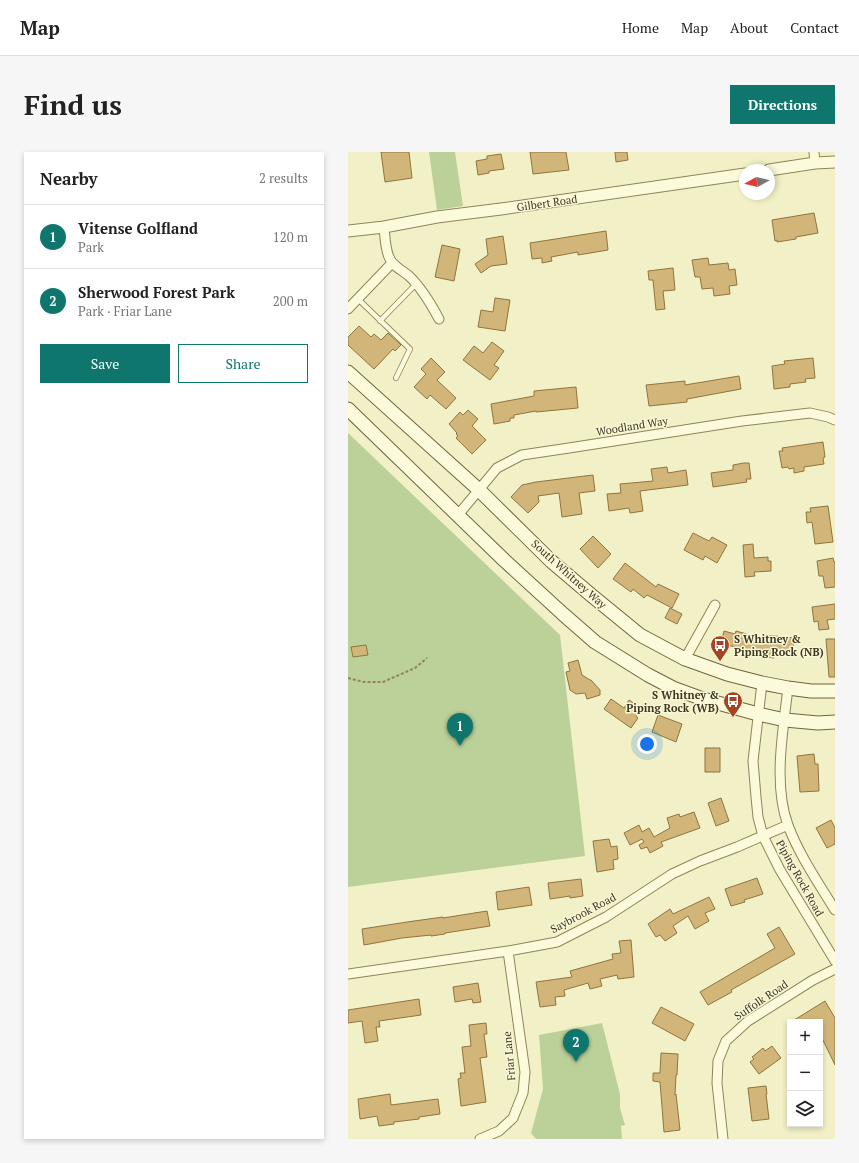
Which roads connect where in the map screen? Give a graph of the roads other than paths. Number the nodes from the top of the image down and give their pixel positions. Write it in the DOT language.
graph roads {
  1 [pos="814,158"];
  2 [pos="835,162"];
  3 [pos="775,168"];
  4 [pos="739,175"];
  5 [pos="384,227"];
  6 [pos="348,231"];
  7 [pos="392,263"];
  8 [pos="416,284"];
  9 [pos="358,299"];
  10 [pos="348,309"];
  11 [pos="439,319"];
  12 [pos="380,321"];
  13 [pos="348,372"];
  14 [pos="396,378"];
  15 [pos="348,409"];
  16 [pos="835,420"];
  17 [pos="478,489"];
  18 [pos="458,515"];
  19 [pos="715,605"];
  20 [pos="685,659"];
  21 [pos="762,683"];
  22 [pos="788,688"];
  23 [pos="835,691"];
  24 [pos="758,714"];
  25 [pos="785,720"];
  26 [pos="835,722"];
  27 [pos="788,825"];
  28 [pos="763,836"];
  29 [pos="835,910"];
  30 [pos="508,951"];
  31 [pos="835,961"];
  32 [pos="835,969"];
  33 [pos="348,974"];
  34 [pos="480,1139"];
  35 [pos="723,1139"];
  1 -- 2 [label="street"];
  1 -- 3 [label="street"];
  4 -- 5 [label="street, Gilbert Road"];
  5 -- 6 [label="street, Gilbert Road"];
  5 -- 7 [label="street"];
  7 -- 8 [label="street"];
  7 -- 9 [label="street"];
  8 -- 11 [label="street"];
  8 -- 12 [label="lane"];
  9 -- 10 [label="street"];
  9 -- 12 [label="lane"];
  12 -- 14 [label="lane"];
  13 -- 17 [label="main road, South Whitney Way"];
  15 -- 18 [label="main road"];
  16 -- 17 [label="street, Woodland Way"];
  17 -- 18 [label="street, Woodland Way"];
  17 -- 20 [label="main road, South Whitney Way"];
  18 -- 24 [label="main road"];
  19 -- 20 [label="street"];
  20 -- 21 [label="main road, South Whitney Way"];
  21 -- 22 [label="main road, South Whitney Way"];
  21 -- 24 [label="street, Piping Rock Road"];
  22 -- 23 [label="main road, South Whitney Way"];
  22 -- 25 [label="street, Piping Rock Road"];
  24 -- 25 [label="main road"];
  24 -- 28 [label="street, Piping Rock Road"];
  25 -- 26 [label="main road"];
  25 -- 27 [label="street, Piping Rock Road"];
  27 -- 28 [label="street, Saybrook Road"];
  27 -- 29 [label="street, Piping Rock Road"];
  28 -- 30 [label="street, Saybrook Road"];
  28 -- 31 [label="street, Piping Rock Road"];
  30 -- 33 [label="street, Saybrook Road"];
  30 -- 34 [label="street, Friar Lane"];
  32 -- 35 [label="street, Suffolk Road"];
}
